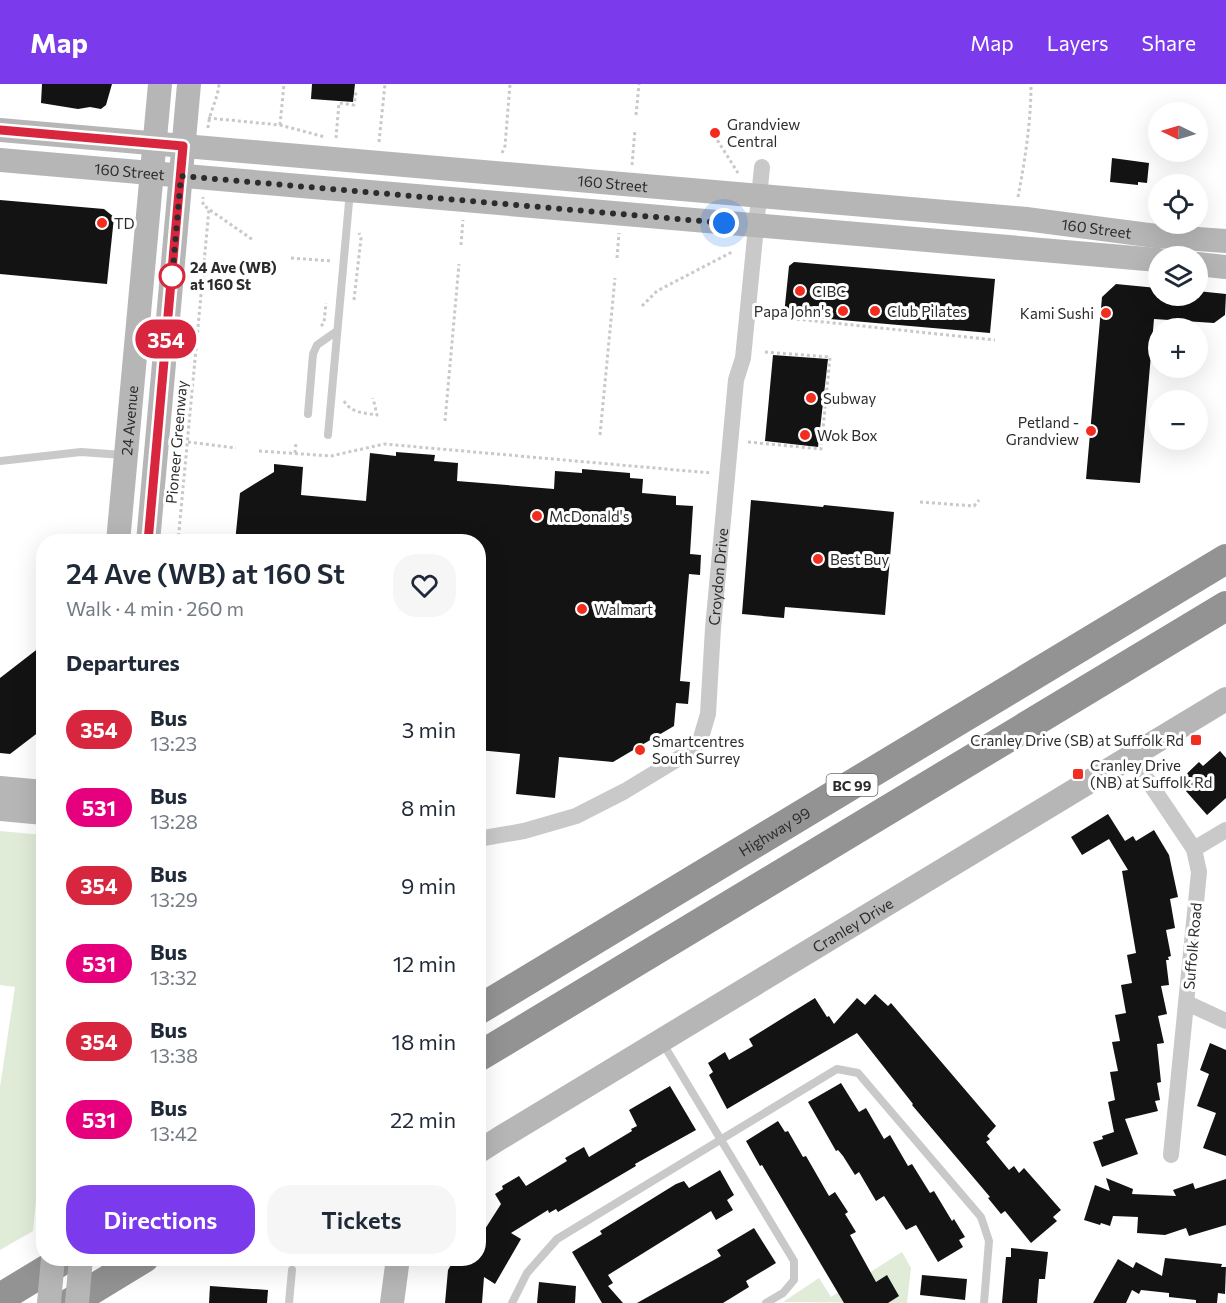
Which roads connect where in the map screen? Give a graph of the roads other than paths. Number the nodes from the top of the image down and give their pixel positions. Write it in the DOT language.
graph roads {
  1 [pos="160,84"];
  2 [pos="189,84"];
  3 [pos="0,130"];
  4 [pos="154,143"];
  5 [pos="183,146"];
  6 [pos="0,160"];
  7 [pos="762,167"];
  8 [pos="152,173"];
  9 [pos="181,176"];
  10 [pos="350,190"];
  11 [pos="759,196"];
  12 [pos="756,226"];
  13 [pos="1226,241"];
  14 [pos="1148,259"];
  15 [pos="1208,265"];
  16 [pos="1226,267"];
  17 [pos="337,331"];
  18 [pos="308,414"];
  19 [pos="328,435"];
  20 [pos="126,455"];
  21 [pos="0,461"];
  22 [pos="119,534"];
  23 [pos="148,534"];
  24 [pos="148,534"];
  25 [pos="1226,559"];
  26 [pos="1226,606"];
  27 [pos="1226,699"];
  28 [pos="1132,757"];
  29 [pos="0,788"];
  30 [pos="36,791"];
  31 [pos="0,809"];
  32 [pos="36,812"];
  33 [pos="1226,830"];
  34 [pos="486,838"];
  35 [pos="1194,849"];
  36 [pos="1187,1003"];
  37 [pos="486,1005"];
  38 [pos="1226,1021"];
  39 [pos="662,1041"];
  40 [pos="486,1052"];
  41 [pos="720,1139"];
  42 [pos="486,1147"];
  43 [pos="1171,1155"];
  44 [pos="51,1266"];
  45 [pos="53,1266"];
  46 [pos="80,1266"];
  47 [pos="131,1266"];
  48 [pos="397,1266"];
  49 [pos="292,1270"];
  50 [pos="0,1298"];
  51 [pos="49,1303"];
  52 [pos="70,1303"];
  53 [pos="77,1303"];
  54 [pos="289,1303"];
  55 [pos="392,1303"];
  56 [pos="512,1303"];
  57 [pos="766,1303"];
  58 [pos="984,1303"];
  1 -- 4 [label="street, 24 Avenue"];
  2 -- 5 [label="street, 24 Avenue"];
  3 -- 4 [label="street, 160 Street"];
  4 -- 5 [label="street, 160 Street"];
  4 -- 8 [label="street, 24 Avenue"];
  5 -- 9 [label="street, 24 Avenue"];
  5 -- 11 [label="street, 160 Street"];
  6 -- 8 [label="street, 160 Street"];
  7 -- 11 [label="street, Croydon Drive"];
  8 -- 9 [label="street, 160 Street"];
  8 -- 20 [label="street, 24 Avenue"];
  9 -- 10 [label="street, 160 Street"];
  9 -- 23 [label="street, 24 Avenue"];
  10 -- 12 [label="street, 160 Street"];
  10 -- 17 [label="lane"];
  11 -- 12 [label="street, Croydon Drive"];
  11 -- 13 [label="street, 160 Street"];
  12 -- 14 [label="street, 160 Street"];
  12 -- 34 [label="street, Croydon Drive"];
  15 -- 16 [label="street"];
  17 -- 18 [label="lane"];
  17 -- 19 [label="lane"];
  20 -- 21 [label="lane"];
  20 -- 22 [label="street, 24 Avenue"];
  20 -- 24 [label="street"];
  25 -- 37 [label="highway, Highway 99 / BC 99"];
  26 -- 40 [label="highway, BC 99"];
  27 -- 28 [label="street, Cranley Drive"];
  28 -- 35 [label="street, Suffolk Road"];
  28 -- 39 [label="street, Cranley Drive"];
  29 -- 30 [label="street"];
  31 -- 32 [label="street"];
  33 -- 35 [label="street"];
  35 -- 36 [label="street, Suffolk Road"];
  36 -- 38 [label="street"];
  36 -- 43 [label="street, Suffolk Road"];
  39 -- 41 [label="lane"];
  39 -- 42 [label="street, Cranley Drive"];
  41 -- 56 [label="lane"];
  41 -- 57 [label="lane"];
  41 -- 58 [label="lane"];
  44 -- 51 [label="street, bridge"];
  45 -- 50 [label="highway"];
  46 -- 53 [label="street, bridge"];
  47 -- 52 [label="highway"];
  48 -- 55 [label="street"];
  49 -- 54 [label="lane"];
}
